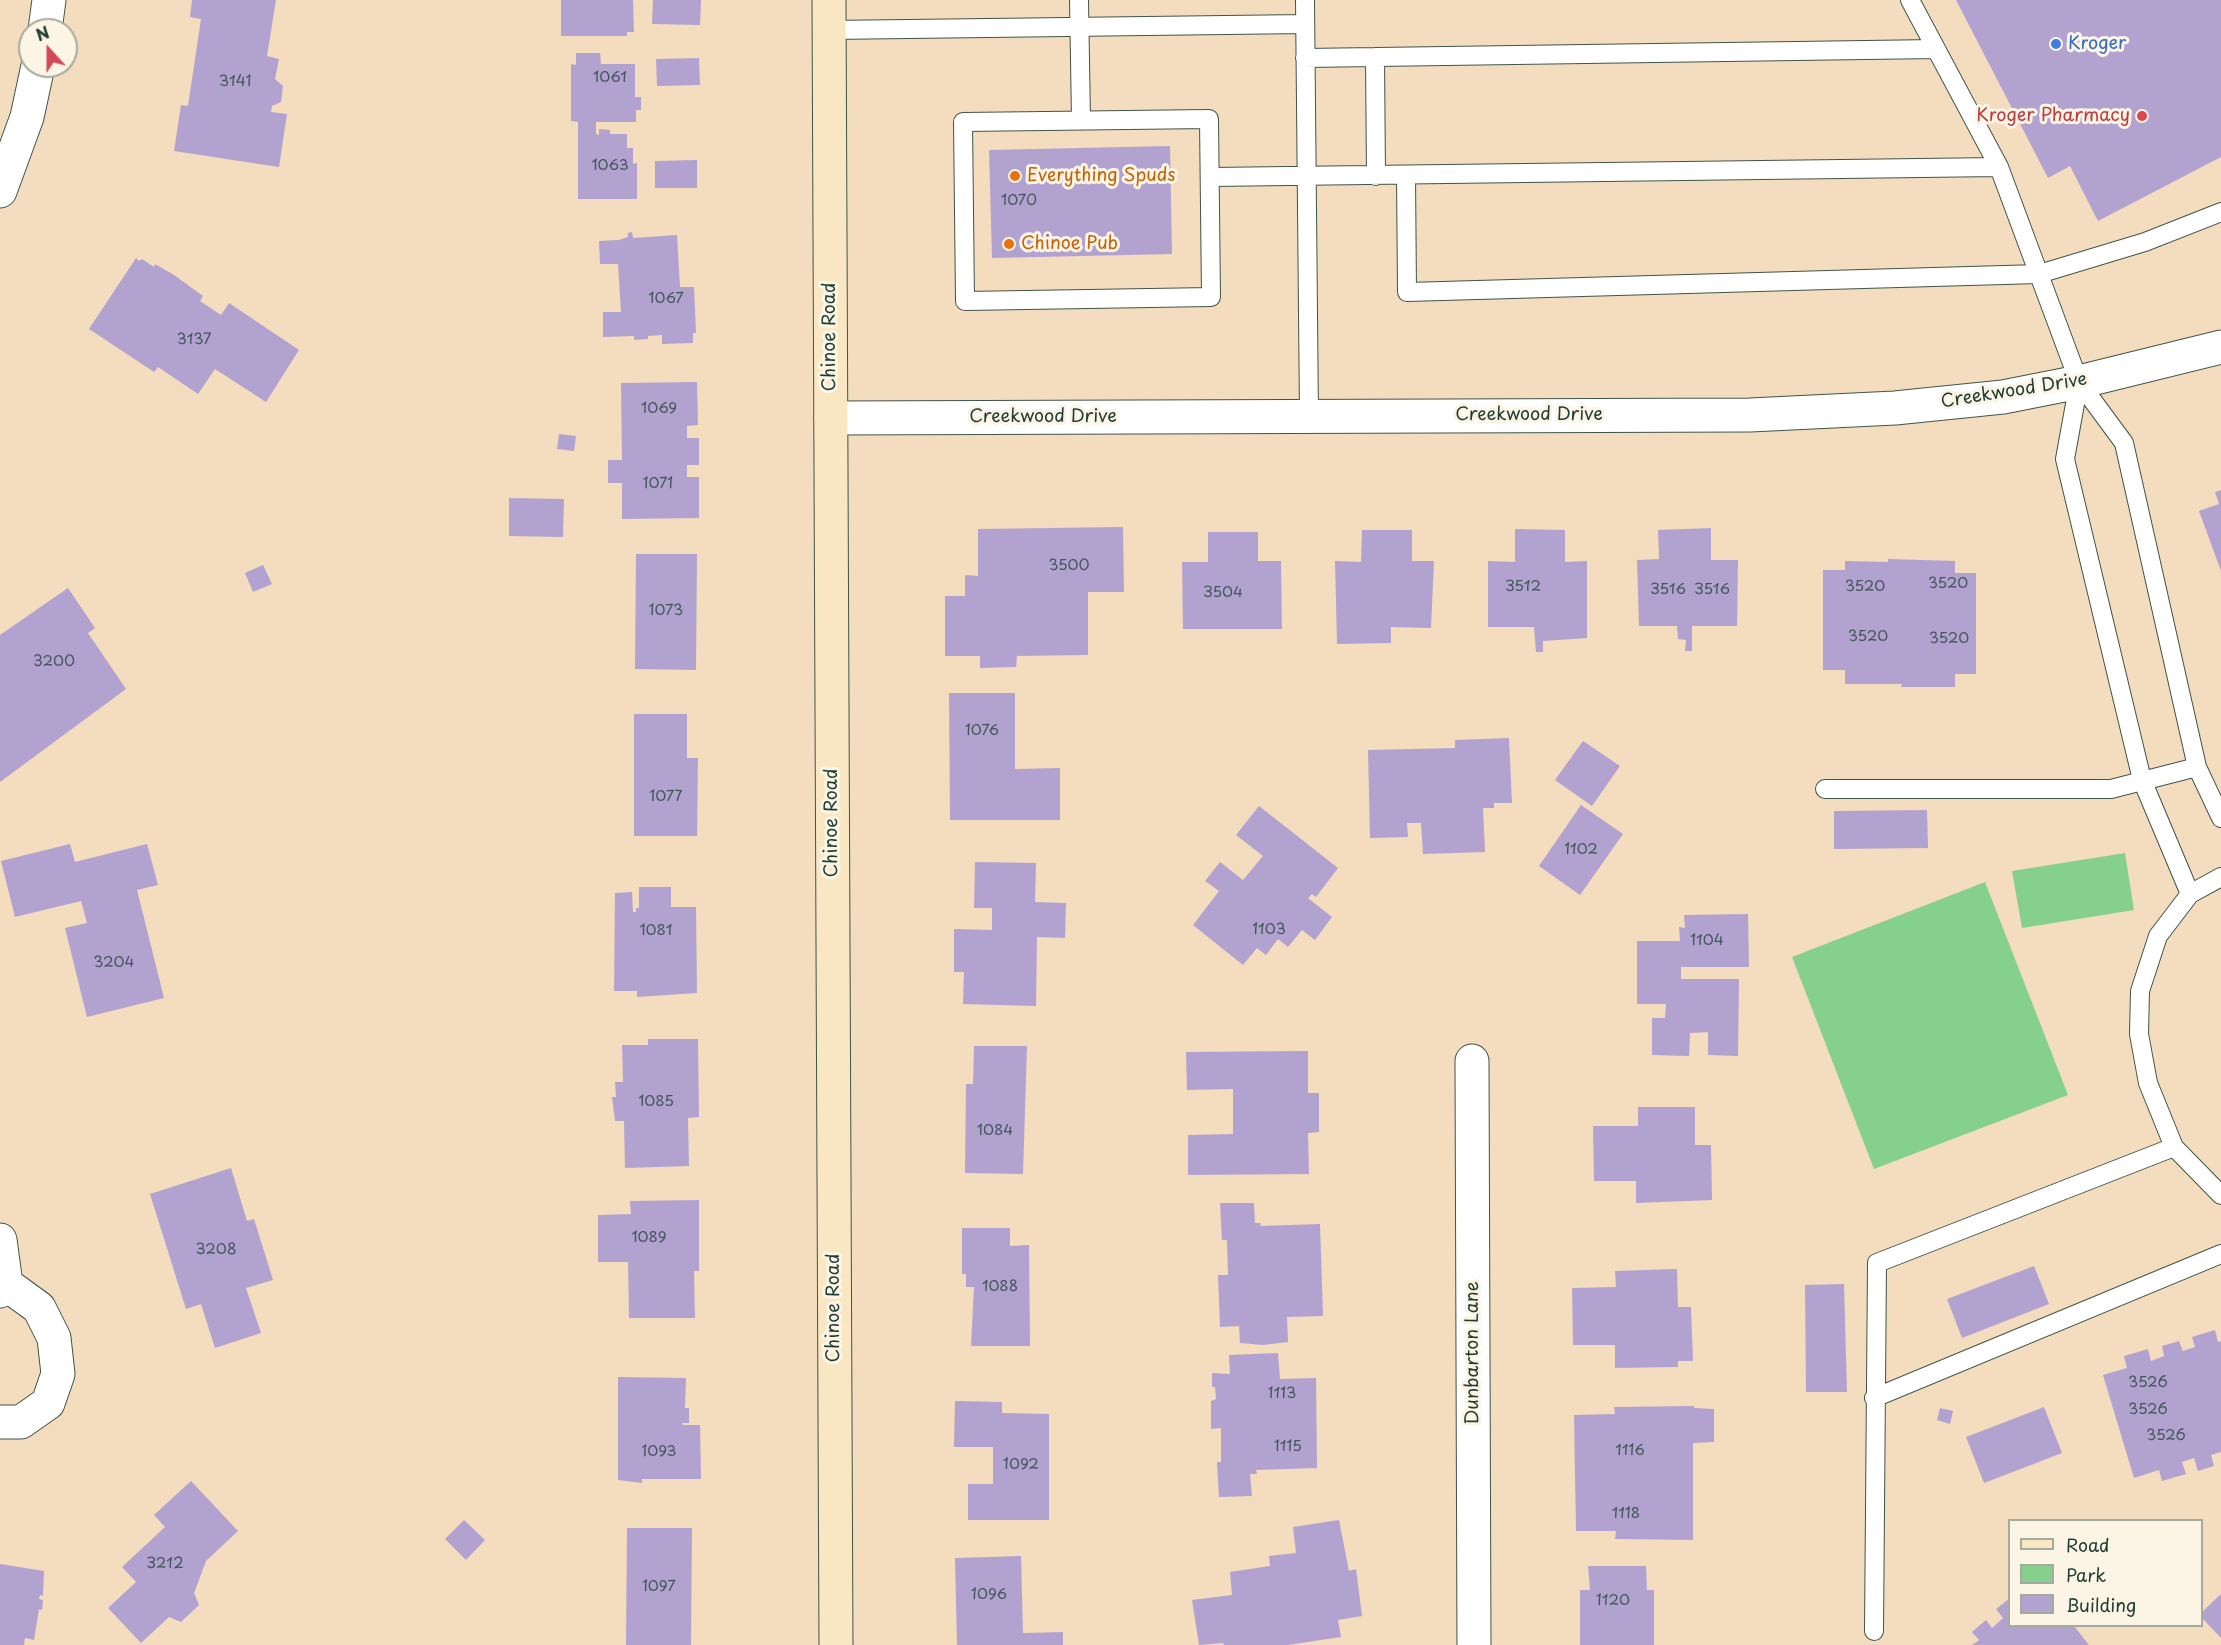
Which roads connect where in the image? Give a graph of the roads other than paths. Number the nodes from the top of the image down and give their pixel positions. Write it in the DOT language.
graph roads {
  1 [pos="49,0"];
  2 [pos="1079,0"];
  3 [pos="1305,0"];
  4 [pos="1910,0"];
  5 [pos="829,15"];
  6 [pos="47,18"];
  7 [pos="1305,24"];
  8 [pos="1079,27"];
  9 [pos="1936,49"];
  10 [pos="1375,57"];
  11 [pos="1305,58"];
  12 [pos="35,78"];
  13 [pos="1081,120"];
  14 [pos="1999,167"];
  15 [pos="1406,175"];
  16 [pos="1306,176"];
  17 [pos="1376,176"];
  18 [pos="1210,177"];
  19 [pos="0,191"];
  20 [pos="2221,212"];
  21 [pos="2039,274"];
  22 [pos="2221,347"];
  23 [pos="2079,382"];
  24 [pos="1309,416"];
  25 [pos="831,418"];
  26 [pos="2198,767"];
  27 [pos="2142,780"];
  28 [pos="1825,789"];
  29 [pos="2221,818"];
  30 [pos="2221,877"];
  31 [pos="2190,894"];
  32 [pos="1472,1061"];
  33 [pos="2174,1147"];
  34 [pos="2221,1195"];
  35 [pos="0,1240"];
  36 [pos="2221,1254"];
  37 [pos="3,1288"];
  38 [pos="1874,1398"];
  39 [pos="0,1422"];
  40 [pos="1874,1631"];
  41 [pos="836,1645"];
  42 [pos="1474,1645"];
  1 -- 6 [label="street"];
  2 -- 8 [label="lane"];
  3 -- 7 [label="lane"];
  4 -- 9 [label="lane"];
  5 -- 8 [label="lane"];
  5 -- 25 [label="street, Chinoe Road"];
  7 -- 8 [label="lane"];
  7 -- 11 [label="lane"];
  8 -- 13 [label="lane"];
  9 -- 10 [label="lane"];
  9 -- 14 [label="lane"];
  10 -- 11 [label="lane"];
  10 -- 17 [label="lane"];
  11 -- 16 [label="lane"];
  12 -- 19 [label="street"];
  13 -- 18 [label="lane"];
  13 -- 18 [label="lane"];
  14 -- 15 [label="lane"];
  14 -- 21 [label="lane"];
  15 -- 17 [label="lane"];
  15 -- 21 [label="lane"];
  16 -- 17 [label="lane"];
  16 -- 18 [label="lane"];
  16 -- 24 [label="lane"];
  20 -- 21 [label="lane"];
  21 -- 23 [label="lane"];
  22 -- 23 [label="street, Creekwood Drive"];
  23 -- 24 [label="street, Creekwood Drive"];
  23 -- 26 [label="lane"];
  23 -- 27 [label="lane"];
  24 -- 25 [label="street, Creekwood Drive"];
  25 -- 41 [label="street, Chinoe Road"];
  26 -- 27 [label="lane"];
  26 -- 29 [label="lane"];
  27 -- 28 [label="lane"];
  27 -- 31 [label="lane"];
  30 -- 31 [label="lane"];
  31 -- 33 [label="lane"];
  32 -- 42 [label="street, Dunbarton Lane"];
  33 -- 34 [label="lane"];
  33 -- 38 [label="lane"];
  35 -- 37 [label="street"];
  36 -- 38 [label="lane"];
  37 -- 39 [label="street"];
  38 -- 40 [label="lane"];
}
